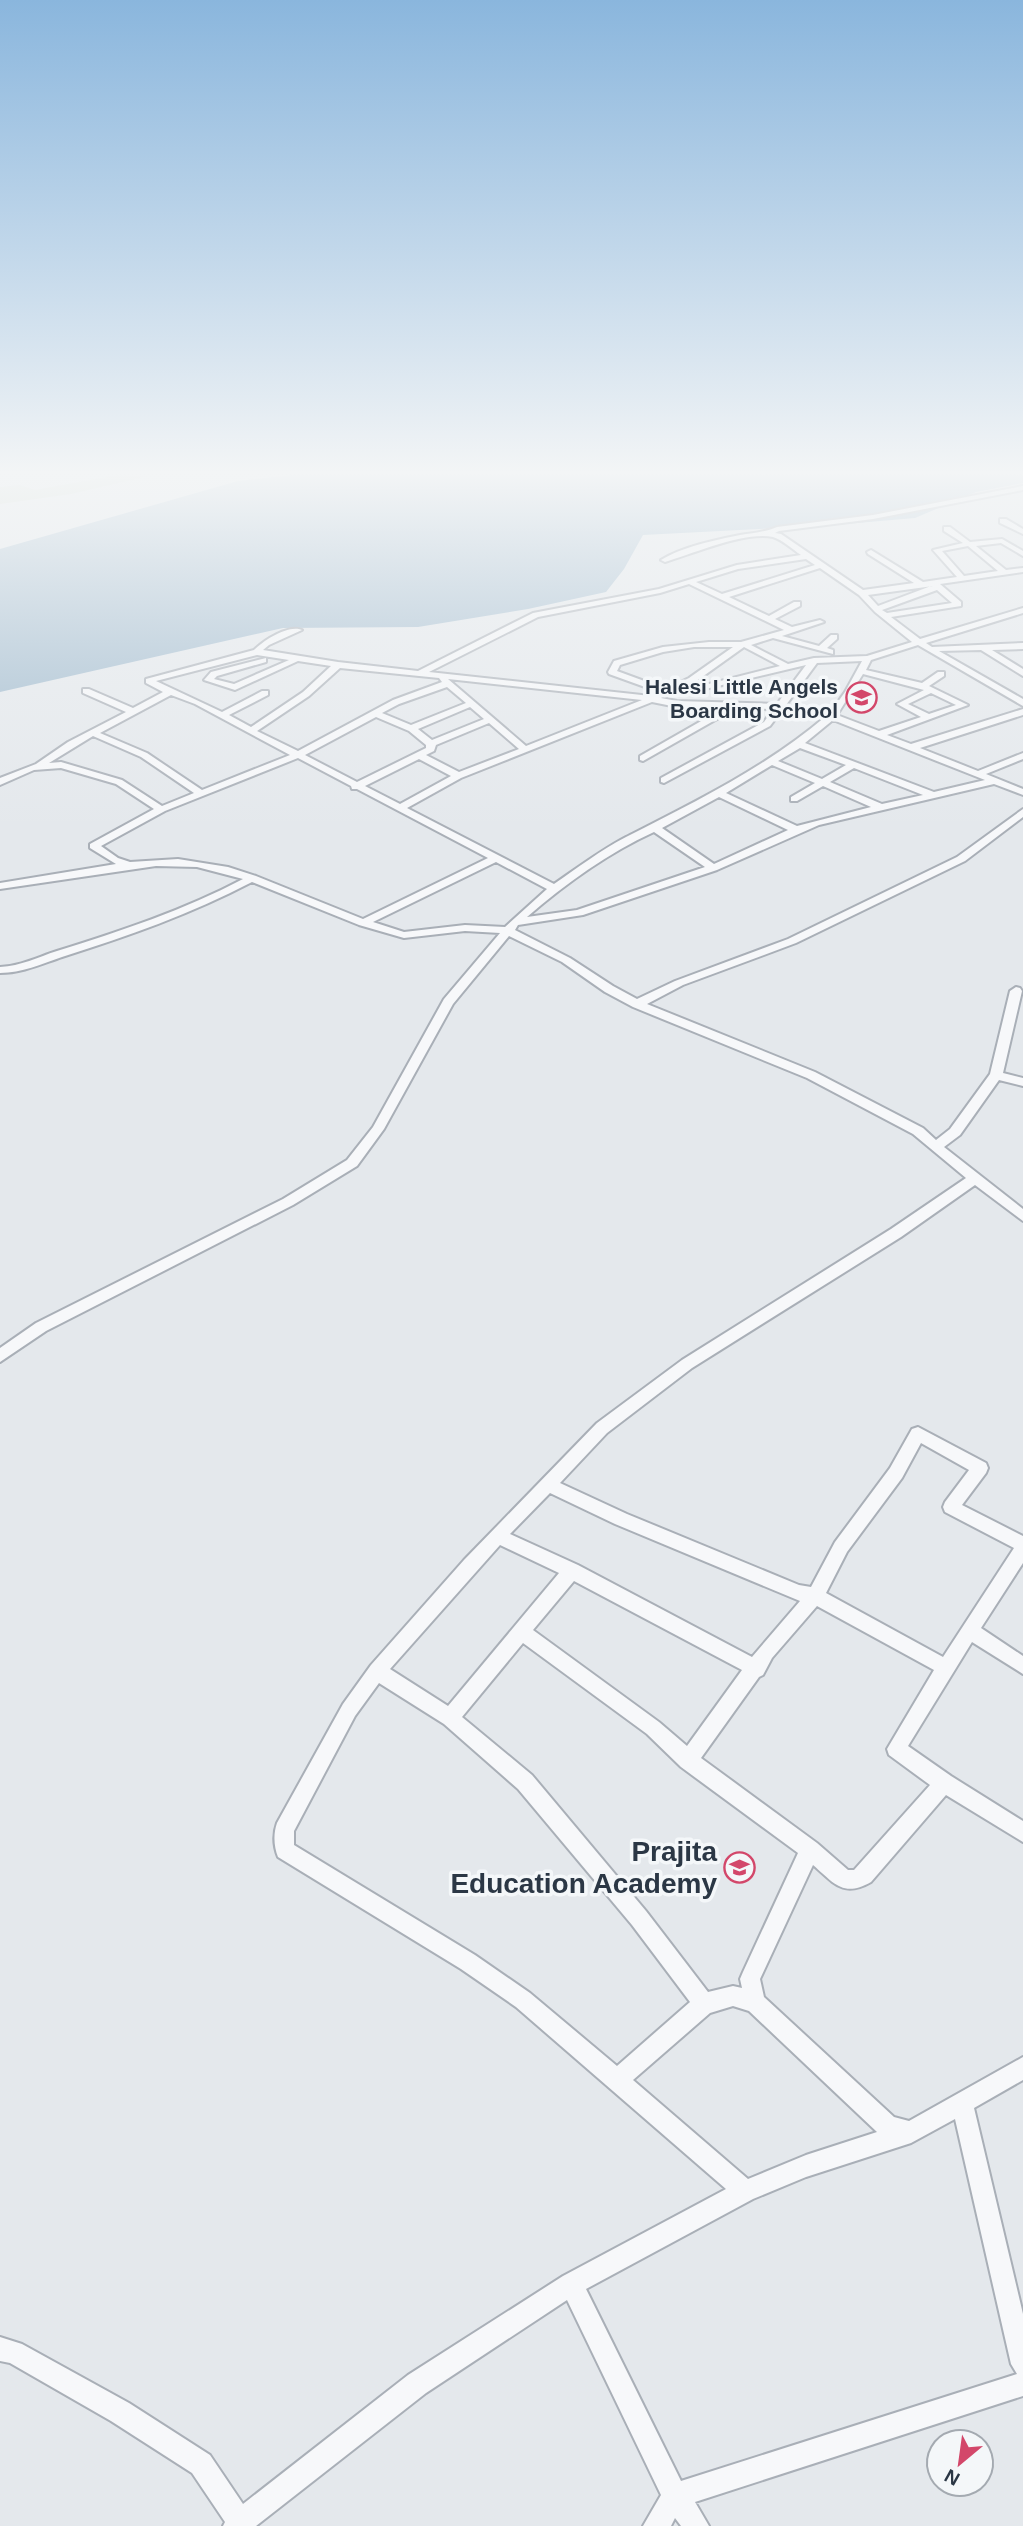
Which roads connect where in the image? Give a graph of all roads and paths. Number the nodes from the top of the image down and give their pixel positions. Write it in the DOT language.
graph roads {
  1 [pos="644,593"];
  2 [pos="713,593"];
  3 [pos="735,593"];
  4 [pos="862,593"];
  5 [pos="917,593"];
  6 [pos="945,593"];
  7 [pos="722,597"];
  8 [pos="797,604"];
  9 [pos="877,609"];
  10 [pos="1023,610"];
  11 [pos="885,616"];
  12 [pos="768,620"];
  13 [pos="820,622"];
  14 [pos="298,630"];
  15 [pos="791,630"];
  16 [pos="774,636"];
  17 [pos="834,637"];
  18 [pos="922,642"];
  19 [pos="743,644"];
  20 [pos="1019,646"];
  21 [pos="984,648"];
  22 [pos="821,649"];
  23 [pos="932,649"];
  24 [pos="257,652"];
  25 [pos="1023,652"];
  26 [pos="276,657"];
  27 [pos="842,658"];
  28 [pos="868,658"];
  29 [pos="297,660"];
  30 [pos="814,661"];
  31 [pos="338,665"];
  32 [pos="789,668"];
  33 [pos="860,671"];
  34 [pos="420,673"];
  35 [pos="1023,673"];
  36 [pos="941,674"];
  37 [pos="439,676"];
  38 [pos="448,683"];
  39 [pos="701,687"];
  40 [pos="928,687"];
  41 [pos="86,691"];
  42 [pos="170,692"];
  43 [pos="666,692"];
  44 [pos="265,693"];
  45 [pos="654,698"];
  46 [pos="474,703"];
  47 [pos="1023,703"];
  48 [pos="724,705"];
  49 [pos="780,707"];
  50 [pos="132,710"];
  51 [pos="1023,712"];
  52 [pos="377,714"];
  53 [pos="223,715"];
  54 [pos="832,716"];
  55 [pos="928,717"];
  56 [pos="491,719"];
  57 [pos="412,729"];
  58 [pos="251,731"];
  59 [pos="93,733"];
  60 [pos="880,734"];
  61 [pos="431,744"];
  62 [pos="799,744"];
  63 [pos="912,747"];
  64 [pos="526,750"];
  65 [pos="298,755"];
  66 [pos="419,755"];
  67 [pos="1023,756"];
  68 [pos="643,758"];
  69 [pos="771,761"];
  70 [pos="854,764"];
  71 [pos="40,765"];
  72 [pos="978,775"];
  73 [pos="458,776"];
  74 [pos="664,780"];
  75 [pos="993,781"];
  76 [pos="0,782"];
  77 [pos="823,782"];
  78 [pos="355,786"];
  79 [pos="1023,792"];
  80 [pos="200,793"];
  81 [pos="719,793"];
  82 [pos="933,795"];
  83 [pos="794,799"];
  84 [pos="400,807"];
  85 [pos="882,808"];
  86 [pos="162,809"];
  87 [pos="1023,812"];
  88 [pos="1018,822"];
  89 [pos="655,828"];
  90 [pos="796,830"];
  91 [pos="496,858"];
  92 [pos="132,866"];
  93 [pos="713,868"];
  94 [pos="252,877"];
  95 [pos="0,886"];
  96 [pos="554,888"];
  97 [pos="363,923"];
  98 [pos="511,926"];
  99 [pos="0,970"];
  100 [pos="18,971"];
  101 [pos="0,981"];
  102 [pos="1016,991"];
  103 [pos="637,1004"];
  104 [pos="996,1075"];
  105 [pos="1023,1082"];
  106 [pos="935,1147"];
  107 [pos="976,1178"];
  108 [pos="1023,1216"];
  109 [pos="0,1356"];
  110 [pos="549,1485"];
  111 [pos="499,1536"];
  112 [pos="1023,1546"];
  113 [pos="572,1570"];
  114 [pos="815,1596"];
  115 [pos="521,1631"];
  116 [pos="971,1631"];
  117 [pos="394,1656"];
  118 [pos="1023,1666"];
  119 [pos="944,1667"];
  120 [pos="757,1669"];
  121 [pos="377,1671"];
  122 [pos="450,1718"];
  123 [pos="688,1760"];
  124 [pos="944,1783"];
  125 [pos="1023,1832"];
  126 [pos="810,1850"];
  127 [pos="755,2003"];
  128 [pos="704,2004"];
  129 [pos="1023,2068"];
  130 [pos="616,2081"];
  131 [pos="962,2104"];
  132 [pos="911,2132"];
  133 [pos="745,2191"];
  134 [pos="571,2284"];
  135 [pos="0,2349"];
  136 [pos="1023,2364"];
  137 [pos="1023,2384"];
  138 [pos="675,2496"];
  139 [pos="238,2524"];
  140 [pos="656,2526"];
  141 [pos="696,2526"];
  1 -- 34 [label="street"];
  2 -- 7 [label="street"];
  3 -- 7 [label="street"];
  4 -- 9 [label="street"];
  5 -- 9 [label="street"];
  6 -- 11 [label="street"];
  7 -- 12 [label="street"];
  8 -- 12 [label="street"];
  9 -- 11 [label="street"];
  10 -- 18 [label="street"];
  11 -- 18 [label="street"];
  12 -- 15 [label="street"];
  13 -- 15 [label="street"];
  14 -- 24 [label="street"];
  15 -- 16 [label="street"];
  16 -- 19 [label="street"];
  16 -- 22 [label="street"];
  17 -- 22 [label="street"];
  18 -- 23 [label="street"];
  18 -- 28 [label="street"];
  19 -- 32 [label="street"];
  19 -- 43 [label="street"];
  19 -- 43 [label="street"];
  20 -- 21 [label="street"];
  20 -- 25 [label="street"];
  21 -- 23 [label="street"];
  21 -- 35 [label="street"];
  22 -- 27 [label="street"];
  23 -- 47 [label="street"];
  24 -- 26 [label="street"];
  24 -- 42 [label="street"];
  26 -- 29 [label="street"];
  26 -- 29 [label="street"];
  27 -- 28 [label="street"];
  27 -- 30 [label="street"];
  28 -- 33 [label="street"];
  29 -- 31 [label="street"];
  30 -- 32 [label="street"];
  30 -- 49 [label="street"];
  31 -- 34 [label="street"];
  31 -- 58 [label="street"];
  32 -- 39 [label="street"];
  33 -- 40 [label="street"];
  33 -- 54 [label="street"];
  34 -- 37 [label="street"];
  36 -- 40 [label="street"];
  37 -- 38 [label="street"];
  37 -- 45 [label="street"];
  38 -- 46 [label="street"];
  38 -- 52 [label="street"];
  40 -- 55 [label="street"];
  40 -- 55 [label="street"];
  41 -- 50 [label="street"];
  42 -- 50 [label="street"];
  42 -- 53 [label="street"];
  43 -- 45 [label="street"];
  44 -- 53 [label="street"];
  45 -- 48 [label="street"];
  45 -- 64 [label="street"];
  46 -- 56 [label="street"];
  46 -- 57 [label="street"];
  48 -- 49 [label="street"];
  48 -- 68 [label="street"];
  49 -- 54 [label="street"];
  49 -- 74 [label="street"];
  50 -- 59 [label="street"];
  51 -- 63 [label="street"];
  52 -- 57 [label="street"];
  52 -- 65 [label="street"];
  53 -- 58 [label="street"];
  54 -- 60 [label="street"];
  54 -- 62 [label="street"];
  55 -- 60 [label="street"];
  56 -- 61 [label="street"];
  56 -- 64 [label="street"];
  57 -- 61 [label="street"];
  58 -- 65 [label="street"];
  59 -- 71 [label="street"];
  59 -- 80 [label="street"];
  60 -- 63 [label="street"];
  61 -- 66 [label="street"];
  62 -- 69 [label="street"];
  62 -- 70 [label="street"];
  63 -- 72 [label="street"];
  64 -- 73 [label="street"];
  65 -- 78 [label="street"];
  65 -- 80 [label="street"];
  66 -- 73 [label="street"];
  66 -- 78 [label="street"];
  67 -- 72 [label="street"];
  69 -- 77 [label="street"];
  69 -- 81 [label="street"];
  70 -- 77 [label="street"];
  70 -- 82 [label="street"];
  71 -- 76 [label="street"];
  71 -- 86 [label="street"];
  72 -- 75 [label="street"];
  73 -- 84 [label="street"];
  75 -- 79 [label="street"];
  75 -- 82 [label="street"];
  77 -- 83 [label="street"];
  77 -- 85 [label="street"];
  78 -- 84 [label="street"];
  80 -- 86 [label="street"];
  81 -- 89 [label="street"];
  81 -- 90 [label="street"];
  82 -- 85 [label="street"];
  84 -- 91 [label="street"];
  85 -- 90 [label="street"];
  86 -- 92 [label="street"];
  87 -- 88 [label="street"];
  88 -- 103 [label="street"];
  89 -- 93 [label="street"];
  89 -- 96 [label="street"];
  90 -- 93 [label="street"];
  91 -- 96 [label="street"];
  91 -- 97 [label="street"];
  92 -- 94 [label="street"];
  92 -- 95 [label="street"];
  93 -- 98 [label="street"];
  94 -- 97 [label="street"];
  94 -- 100 [label="street"];
  96 -- 98 [label="street"];
  97 -- 98 [label="street"];
  98 -- 103 [label="street"];
  98 -- 109 [label="street"];
  99 -- 100 [label="street"];
  100 -- 101 [label="street"];
  102 -- 104 [label="street"];
  103 -- 106 [label="street"];
  104 -- 105 [label="street"];
  104 -- 106 [label="street"];
  106 -- 107 [label="street"];
  107 -- 108 [label="street"];
  107 -- 110 [label="street"];
  110 -- 111 [label="street"];
  110 -- 114 [label="street"];
  111 -- 113 [label="street"];
  111 -- 121 [label="street"];
  112 -- 114 [label="street"];
  112 -- 116 [label="street"];
  113 -- 115 [label="street"];
  113 -- 120 [label="street"];
  114 -- 119 [label="street"];
  114 -- 120 [label="street"];
  115 -- 122 [label="street"];
  115 -- 123 [label="street"];
  116 -- 118 [label="street"];
  116 -- 119 [label="street"];
  117 -- 121 [label="street"];
  119 -- 124 [label="street"];
  120 -- 123 [label="street"];
  121 -- 122 [label="street"];
  121 -- 130 [label="street"];
  122 -- 128 [label="street"];
  123 -- 126 [label="street"];
  124 -- 125 [label="street"];
  124 -- 126 [label="street"];
  126 -- 127 [label="street"];
  127 -- 128 [label="street"];
  127 -- 132 [label="street"];
  128 -- 130 [label="street"];
  129 -- 131 [label="street"];
  130 -- 133 [label="street"];
  131 -- 132 [label="street"];
  131 -- 136 [label="street"];
  132 -- 133 [label="street"];
  133 -- 134 [label="street"];
  134 -- 138 [label="street"];
  134 -- 139 [label="street"];
  135 -- 139 [label="street"];
  137 -- 138 [label="street"];
  138 -- 140 [label="street"];
  138 -- 141 [label="street"];
}
